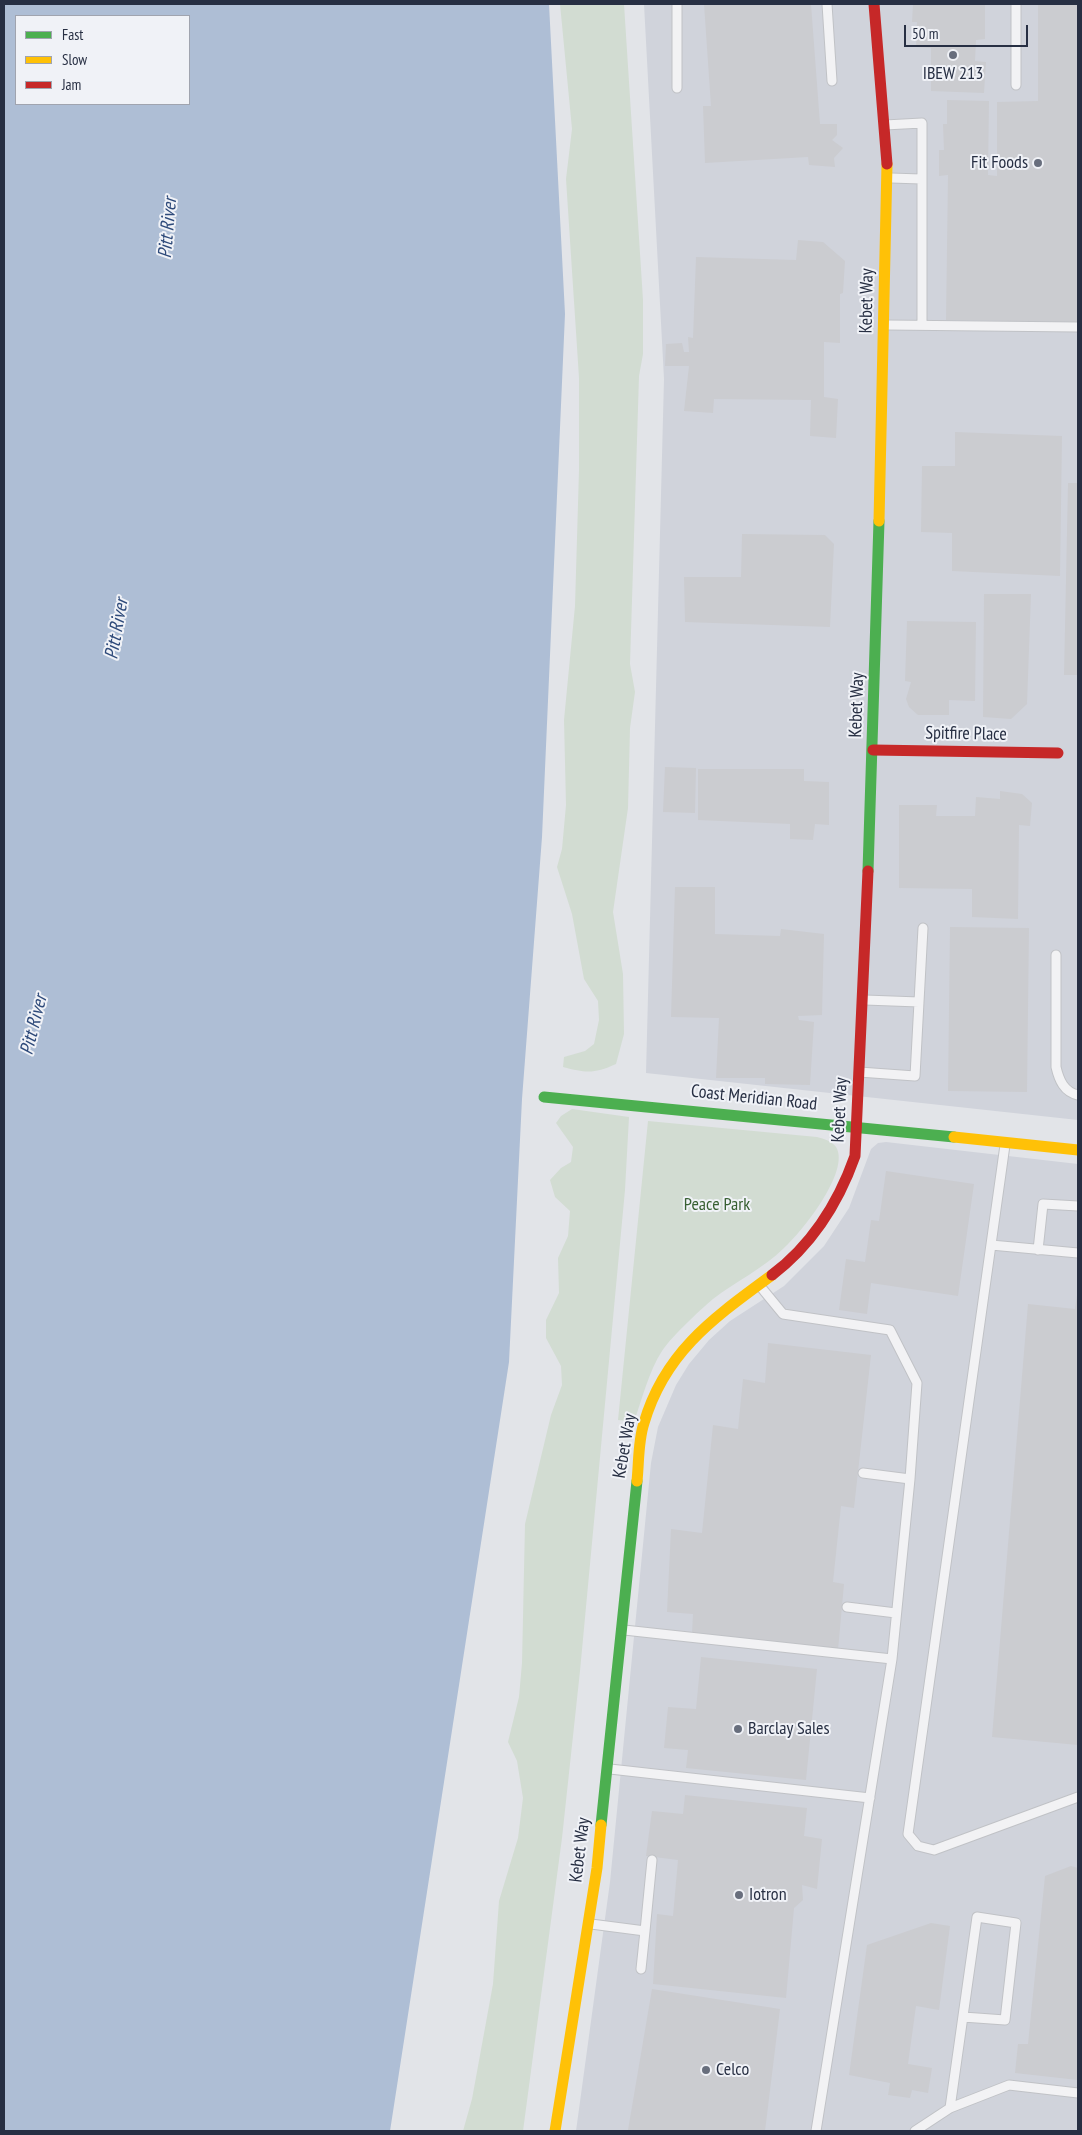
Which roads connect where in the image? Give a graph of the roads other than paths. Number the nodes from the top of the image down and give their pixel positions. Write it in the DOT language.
graph roads {
  1 [pos="677,4"];
  2 [pos="827,4"];
  3 [pos="874,4"];
  4 [pos="1016,4"];
  5 [pos="832,81"];
  6 [pos="1016,84"];
  7 [pos="677,88"];
  8 [pos="885,125"];
  9 [pos="888,178"];
  10 [pos="921,179"];
  11 [pos="884,324"];
  12 [pos="922,325"];
  13 [pos="1078,327"];
  14 [pos="873,750"];
  15 [pos="1058,753"];
  16 [pos="923,928"];
  17 [pos="1056,955"];
  18 [pos="862,1000"];
  19 [pos="919,1002"];
  20 [pos="859,1072"];
  21 [pos="1078,1094"];
  22 [pos="544,1096"];
  23 [pos="857,1126"];
  24 [pos="1006,1142"];
  25 [pos="1078,1150"];
  26 [pos="1078,1206"];
  27 [pos="991,1246"];
  28 [pos="1038,1250"];
  29 [pos="1078,1253"];
  30 [pos="759,1284"];
  31 [pos="863,1473"];
  32 [pos="910,1479"];
  33 [pos="847,1607"];
  34 [pos="896,1614"];
  35 [pos="621,1629"];
  36 [pos="892,1660"];
  37 [pos="607,1769"];
  38 [pos="1078,1797"];
  39 [pos="870,1798"];
  40 [pos="652,1860"];
  41 [pos="588,1924"];
  42 [pos="645,1930"];
  43 [pos="641,1969"];
  44 [pos="963,2017"];
  45 [pos="1078,2093"];
  46 [pos="950,2108"];
  47 [pos="555,2131"];
  48 [pos="816,2131"];
  49 [pos="915,2131"];
  1 -- 7 [label="lane"];
  2 -- 5 [label="lane"];
  3 -- 8 [label="street, Kebet Way"];
  4 -- 6 [label="lane"];
  8 -- 9 [label="street, Kebet Way"];
  8 -- 10 [label="lane"];
  9 -- 10 [label="lane"];
  9 -- 11 [label="street, Kebet Way"];
  10 -- 12 [label="lane"];
  11 -- 12 [label="lane"];
  11 -- 14 [label="street, Kebet Way"];
  12 -- 13 [label="lane"];
  14 -- 15 [label="street, Spitfire Place"];
  14 -- 18 [label="street, Kebet Way"];
  16 -- 19 [label="lane"];
  17 -- 21 [label="lane"];
  18 -- 19 [label="lane"];
  18 -- 20 [label="street, Kebet Way"];
  19 -- 20 [label="lane"];
  20 -- 23 [label="street, Kebet Way"];
  22 -- 23 [label="street, Coast Meridian Road"];
  23 -- 24 [label="street, Coast Meridian Road"];
  23 -- 30 [label="street, Kebet Way"];
  24 -- 25 [label="street, Coast Meridian Road"];
  24 -- 27 [label="lane"];
  26 -- 28 [label="lane"];
  27 -- 28 [label="lane"];
  27 -- 38 [label="lane"];
  28 -- 29 [label="lane"];
  30 -- 32 [label="lane"];
  30 -- 35 [label="street, Kebet Way"];
  31 -- 32 [label="lane"];
  32 -- 34 [label="lane"];
  33 -- 34 [label="lane"];
  34 -- 36 [label="lane"];
  35 -- 36 [label="lane"];
  35 -- 37 [label="street, Kebet Way"];
  36 -- 39 [label="lane"];
  37 -- 39 [label="lane"];
  37 -- 41 [label="street, Kebet Way"];
  39 -- 48 [label="lane"];
  40 -- 42 [label="lane"];
  41 -- 42 [label="lane"];
  41 -- 47 [label="street, Kebet Way"];
  42 -- 43 [label="lane"];
  44 -- 44 [label="lane"];
  44 -- 46 [label="lane"];
  45 -- 46 [label="lane"];
  46 -- 49 [label="lane"];
}
